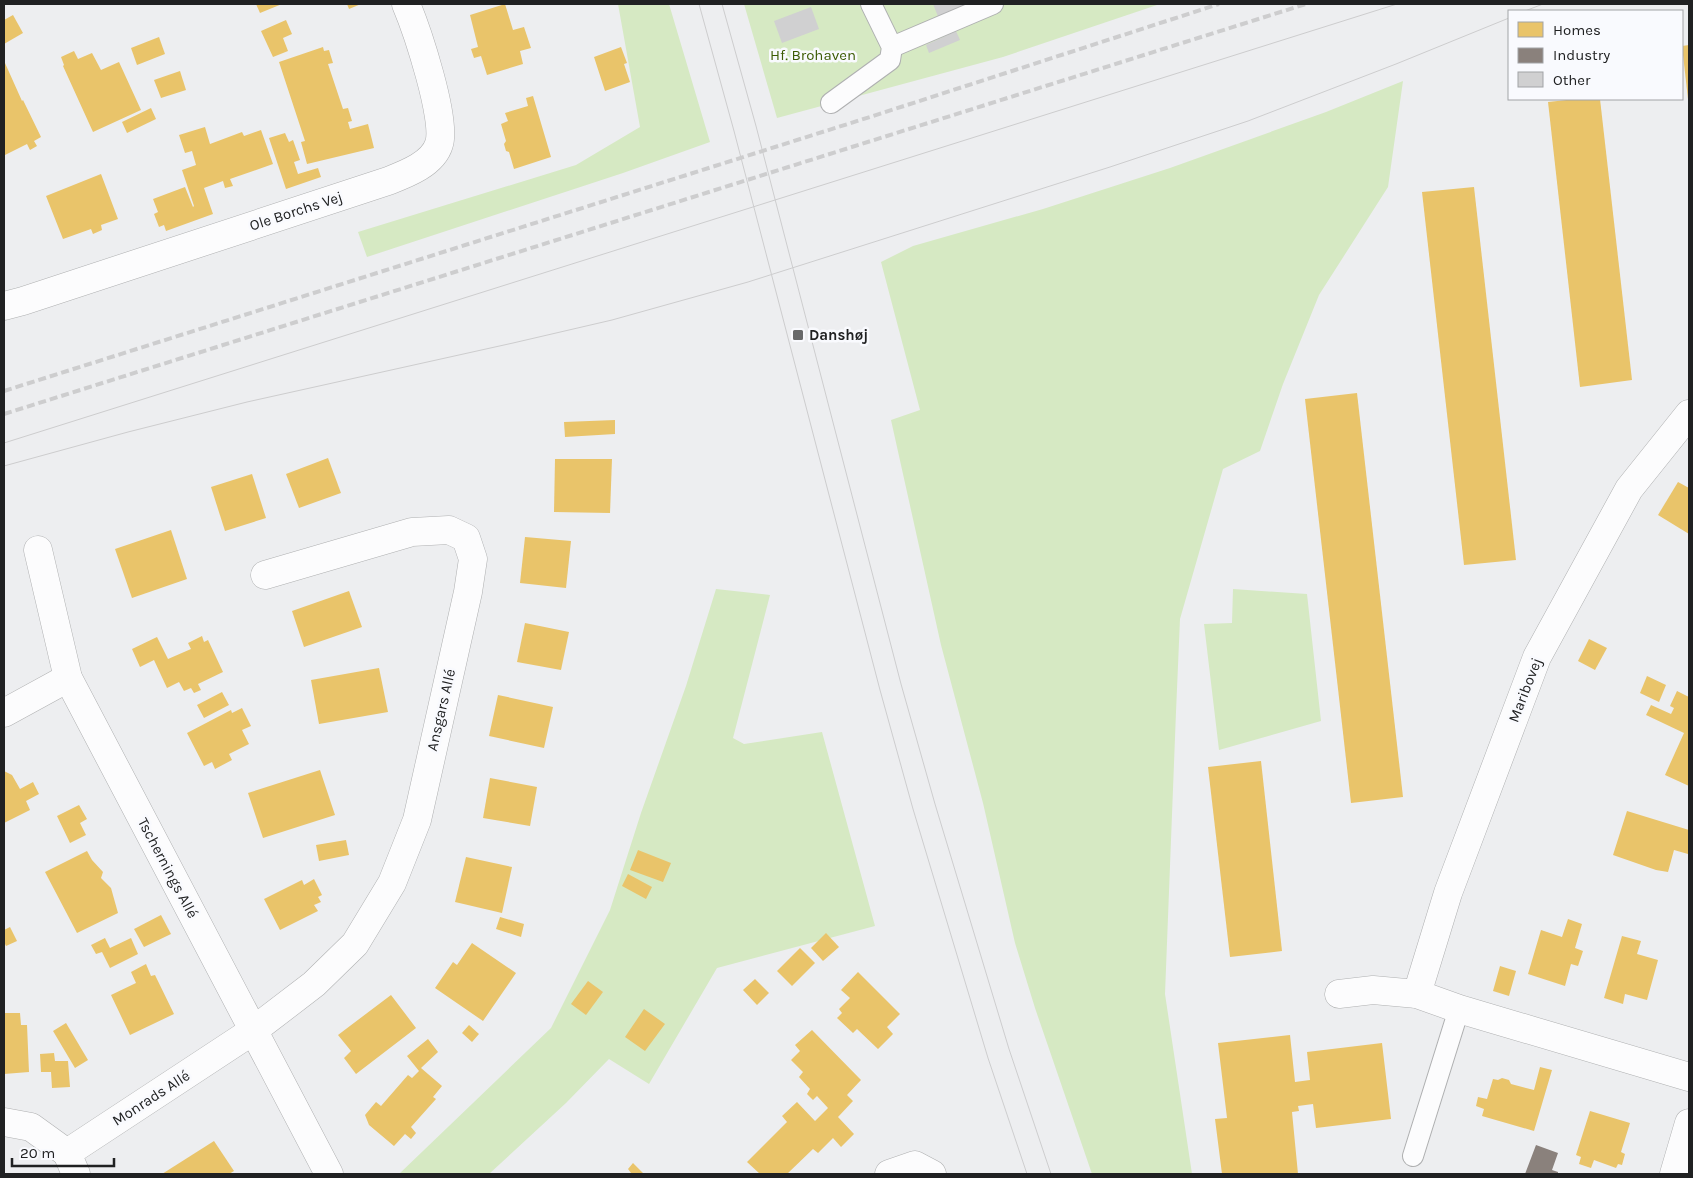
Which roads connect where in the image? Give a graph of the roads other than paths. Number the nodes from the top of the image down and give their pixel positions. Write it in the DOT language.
graph roads {
  1 [pos="406,4"];
  2 [pos="871,4"];
  3 [pos="992,4"];
  4 [pos="892,47"];
  5 [pos="831,103"];
  6 [pos="4,306"];
  7 [pos="1689,414"];
  8 [pos="38,550"];
  9 [pos="265,575"];
  10 [pos="68,678"];
  11 [pos="4,713"];
  12 [pos="1338,994"];
  13 [pos="1417,994"];
  14 [pos="1459,1009"];
  15 [pos="254,1030"];
  16 [pos="1689,1077"];
  17 [pos="4,1122"];
  18 [pos="1689,1123"];
  19 [pos="1413,1156"];
  20 [pos="72,1164"];
  21 [pos="329,1174"];
  22 [pos="889,1174"];
  23 [pos="932,1174"];
  24 [pos="1674,1174"];
  1 -- 6 [label="street, Ole Borchs Vej"];
  2 -- 4 [label="lane"];
  3 -- 4 [label="lane"];
  4 -- 5 [label="lane"];
  7 -- 13 [label="street, Maribovej"];
  8 -- 10 [label="street, Tschernings Allé"];
  9 -- 15 [label="street, Ansgars Allé"];
  10 -- 11 [label="street"];
  10 -- 15 [label="street, Tschernings Allé"];
  12 -- 13 [label="street"];
  13 -- 14 [label="street"];
  14 -- 16 [label="street"];
  14 -- 19 [label="lane"];
  15 -- 20 [label="street, Monrads Allé"];
  15 -- 21 [label="street, Tschernings Allé"];
  17 -- 20 [label="street"];
  18 -- 24 [label="street"];
  22 -- 23 [label="street"];
}
